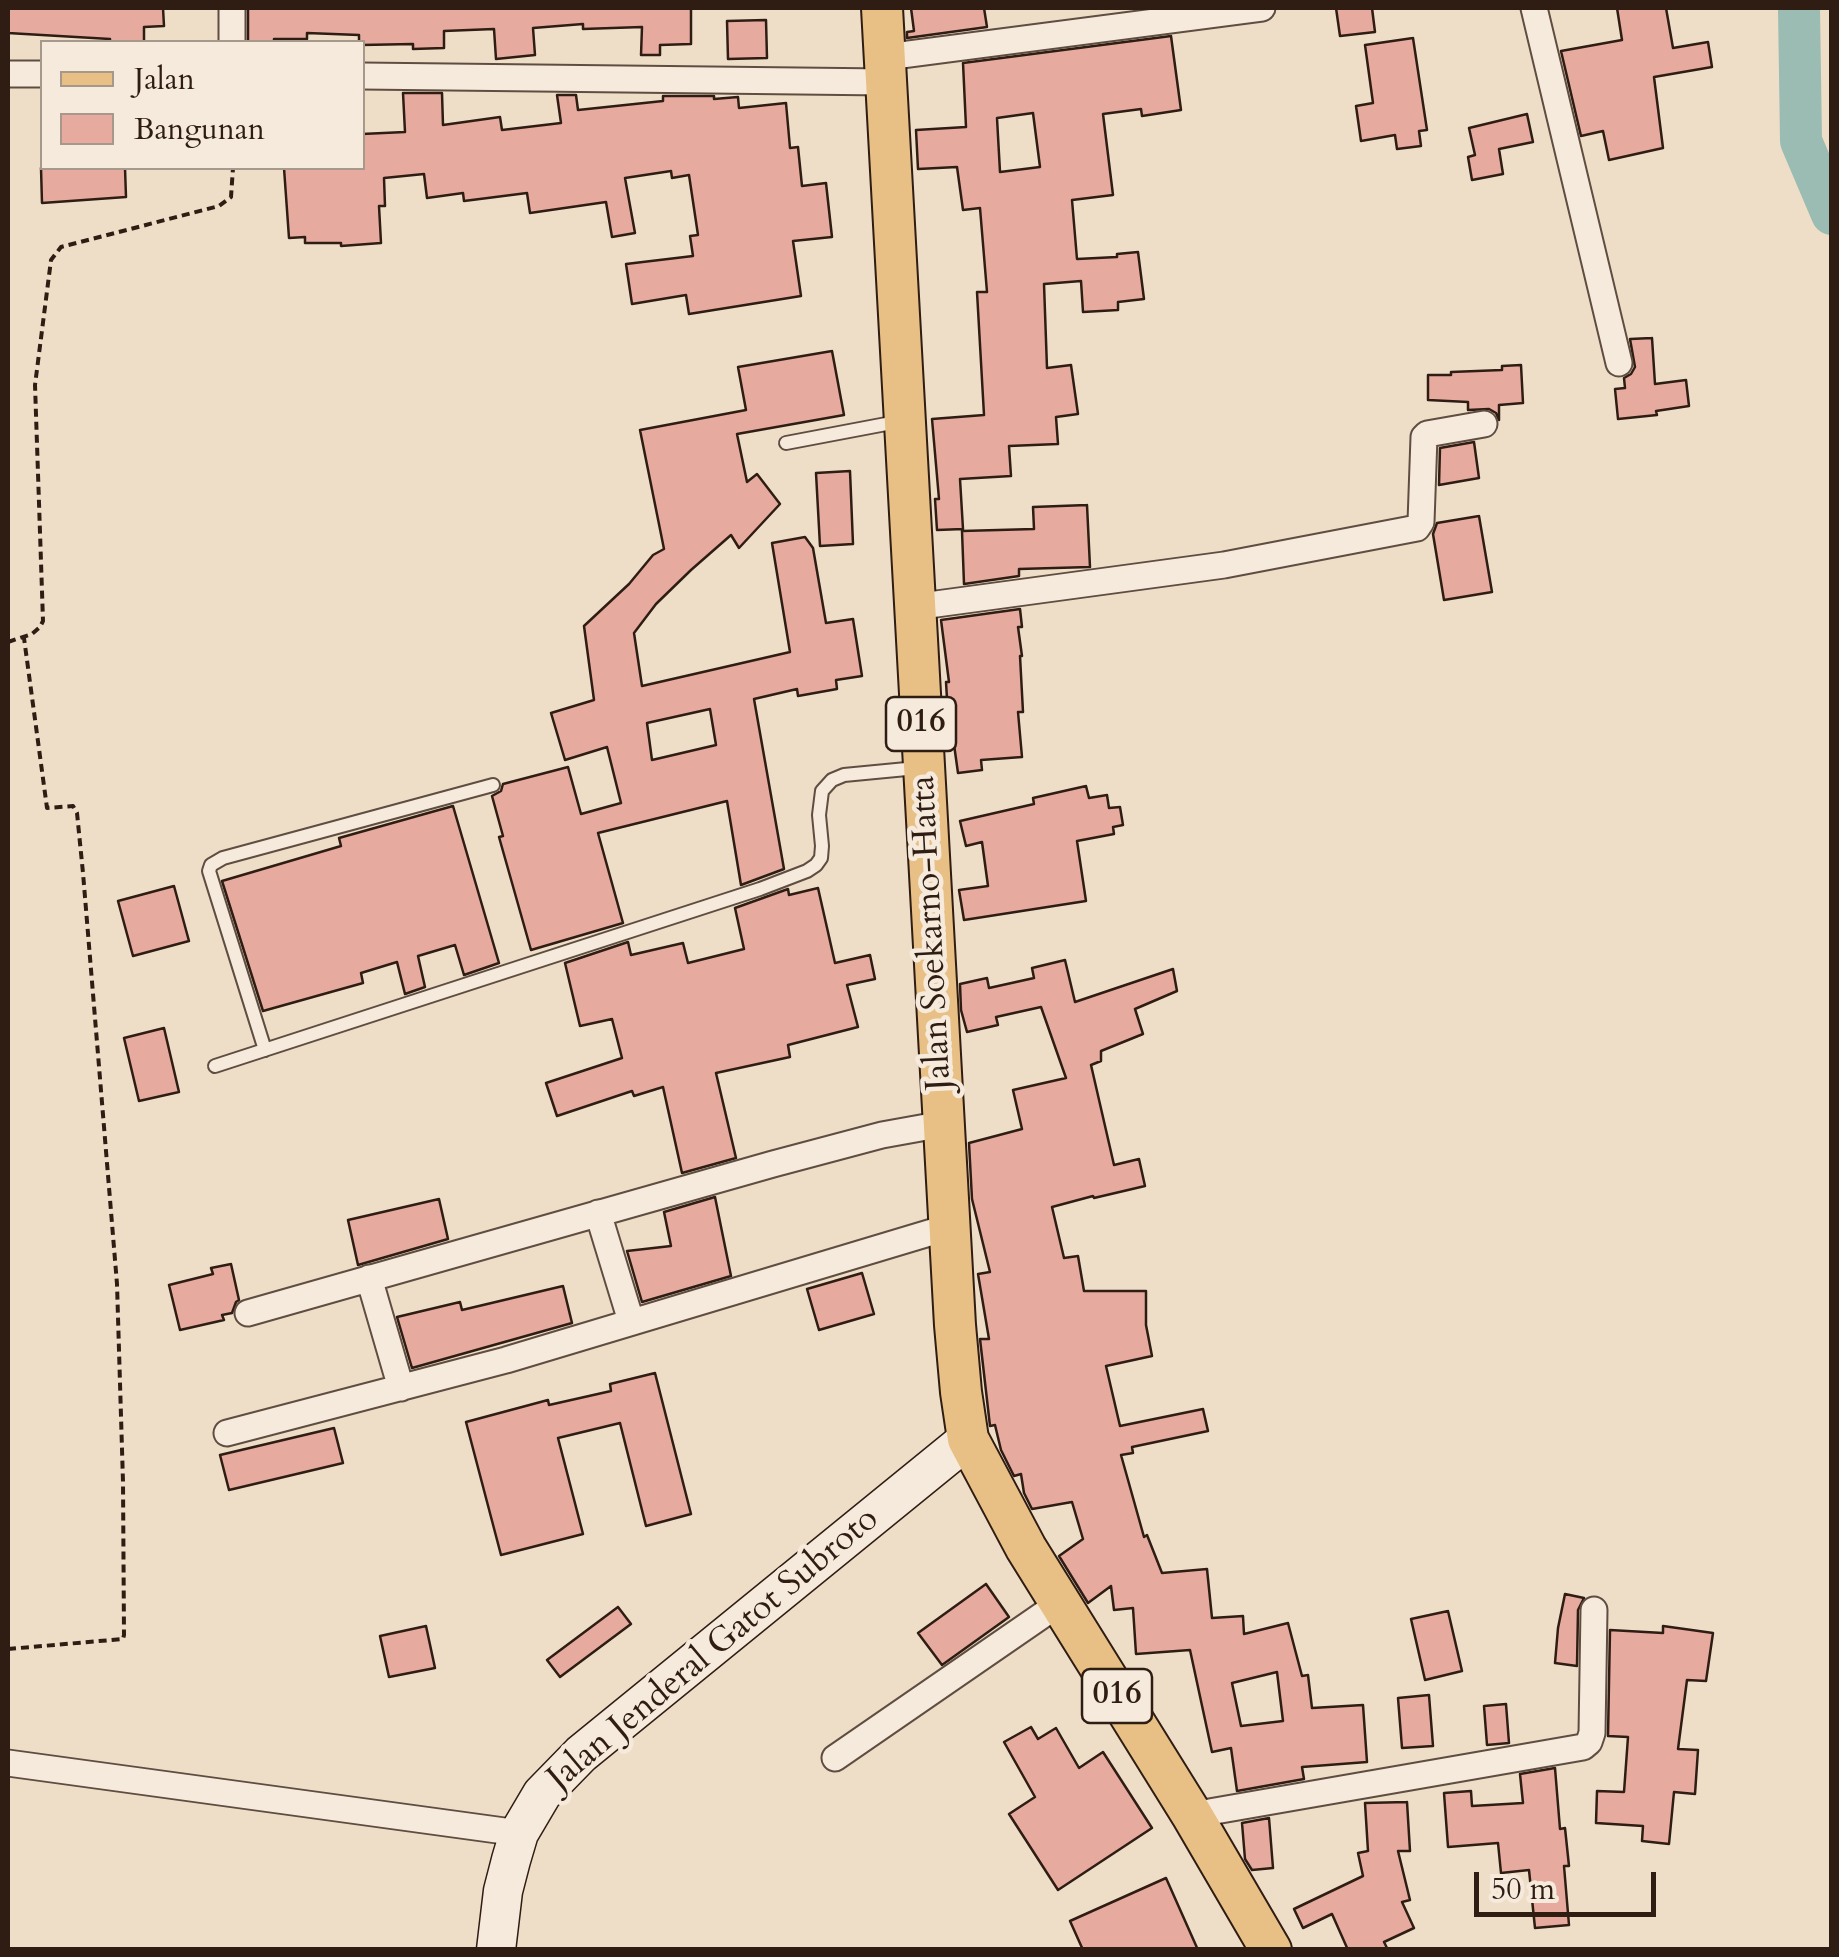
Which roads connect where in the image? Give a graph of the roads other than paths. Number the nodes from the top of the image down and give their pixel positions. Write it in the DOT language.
graph roads {
  1 [pos="232,8"];
  2 [pos="882,8"];
  3 [pos="1262,8"];
  4 [pos="1534,8"];
  5 [pos="232,40"];
  6 [pos="886,70"];
  7 [pos="8,74"];
  8 [pos="40,74"];
  9 [pos="365,76"];
  10 [pos="1619,363"];
  11 [pos="904,421"];
  12 [pos="1484,424"];
  13 [pos="786,443"];
  14 [pos="914,608"];
  15 [pos="924,767"];
  16 [pos="493,785"];
  17 [pos="265,1050"];
  18 [pos="214,1066"];
  19 [pos="915,1129"];
  20 [pos="598,1213"];
  21 [pos="949,1227"];
  22 [pos="369,1278"];
  23 [pos="248,1312"];
  24 [pos="631,1321"];
  25 [pos="401,1388"];
  26 [pos="227,1433"];
  27 [pos="968,1439"];
  28 [pos="1060,1603"];
  29 [pos="1594,1610"];
  30 [pos="835,1758"];
  31 [pos="8,1763"];
  32 [pos="1192,1815"];
  33 [pos="519,1833"];
  34 [pos="496,1950"];
  35 [pos="1271,1950"];
  1 -- 5 [label="street"];
  2 -- 6 [label="main road, Jalan Soekarno-Hatta / 016"];
  3 -- 6 [label="street"];
  4 -- 10 [label="street"];
  6 -- 9 [label="street"];
  6 -- 11 [label="main road, Jalan Soekarno-Hatta / 016"];
  7 -- 8 [label="street"];
  11 -- 13 [label="lane"];
  11 -- 14 [label="main road, Jalan Soekarno-Hatta / 016"];
  12 -- 14 [label="street"];
  14 -- 15 [label="main road, Jalan Soekarno-Hatta / 016"];
  15 -- 17 [label="lane"];
  15 -- 19 [label="main road, Jalan Soekarno-Hatta / 016"];
  16 -- 17 [label="lane"];
  17 -- 18 [label="lane"];
  19 -- 20 [label="street"];
  19 -- 21 [label="main road, Jalan Soekarno-Hatta / 016"];
  20 -- 22 [label="street"];
  20 -- 24 [label="street"];
  21 -- 24 [label="street"];
  21 -- 27 [label="main road, Jalan Soekarno-Hatta / 016"];
  22 -- 23 [label="street"];
  22 -- 25 [label="street"];
  24 -- 25 [label="street"];
  25 -- 26 [label="street"];
  27 -- 28 [label="main road, 016"];
  27 -- 33 [label="main road, Jalan Jenderal Gatot Subroto"];
  28 -- 30 [label="street"];
  28 -- 32 [label="main road, 016"];
  29 -- 32 [label="street"];
  31 -- 33 [label="street"];
  32 -- 35 [label="main road, 016"];
  33 -- 34 [label="main road, Jalan Jenderal Gatot Subroto"];
}
